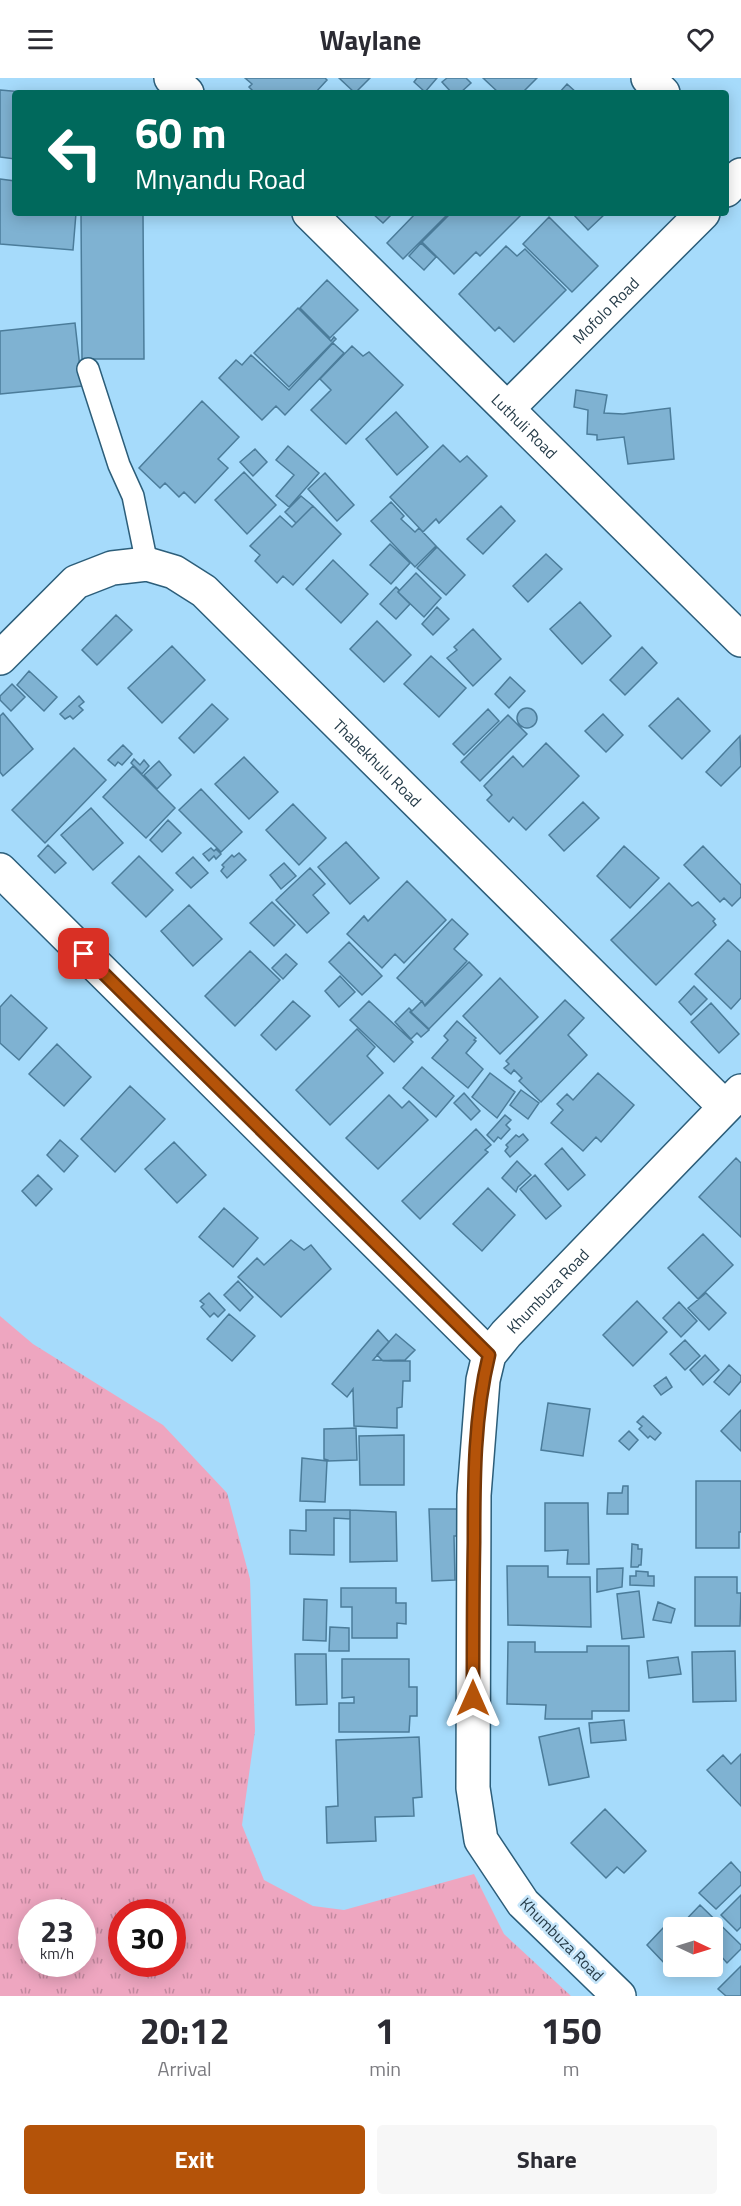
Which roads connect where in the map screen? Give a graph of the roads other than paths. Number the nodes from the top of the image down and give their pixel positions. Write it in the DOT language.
graph roads {
  1 [pos="171,78"];
  2 [pos="648,78"];
  3 [pos="184,90"];
  4 [pos="660,90"];
  5 [pos="729,157"];
  6 [pos="741,168"];
  7 [pos="741,175"];
  8 [pos="729,187"];
  9 [pos="312,216"];
  10 [pos="700,216"];
  11 [pos="88,369"];
  12 [pos="508,408"];
  13 [pos="147,564"];
  14 [pos="741,640"];
  15 [pos="0,658"];
  16 [pos="0,870"];
  17 [pos="733,1099"];
  18 [pos="489,1355"];
  19 [pos="619,1996"];
  1 -- 3 [label="street"];
  2 -- 4 [label="street"];
  5 -- 6 [label="street"];
  7 -- 8 [label="street"];
  9 -- 12 [label="street, Luthuli Road"];
  10 -- 12 [label="street, Mofolo Road"];
  11 -- 13 [label="lane"];
  12 -- 14 [label="street, Luthuli Road"];
  13 -- 15 [label="street, Thabekhulu Road"];
  13 -- 17 [label="street, Thabekhulu Road"];
  16 -- 18 [label="street"];
  17 -- 18 [label="street, Khumbuza Road"];
  18 -- 19 [label="street, Khumbuza Road"];
}
